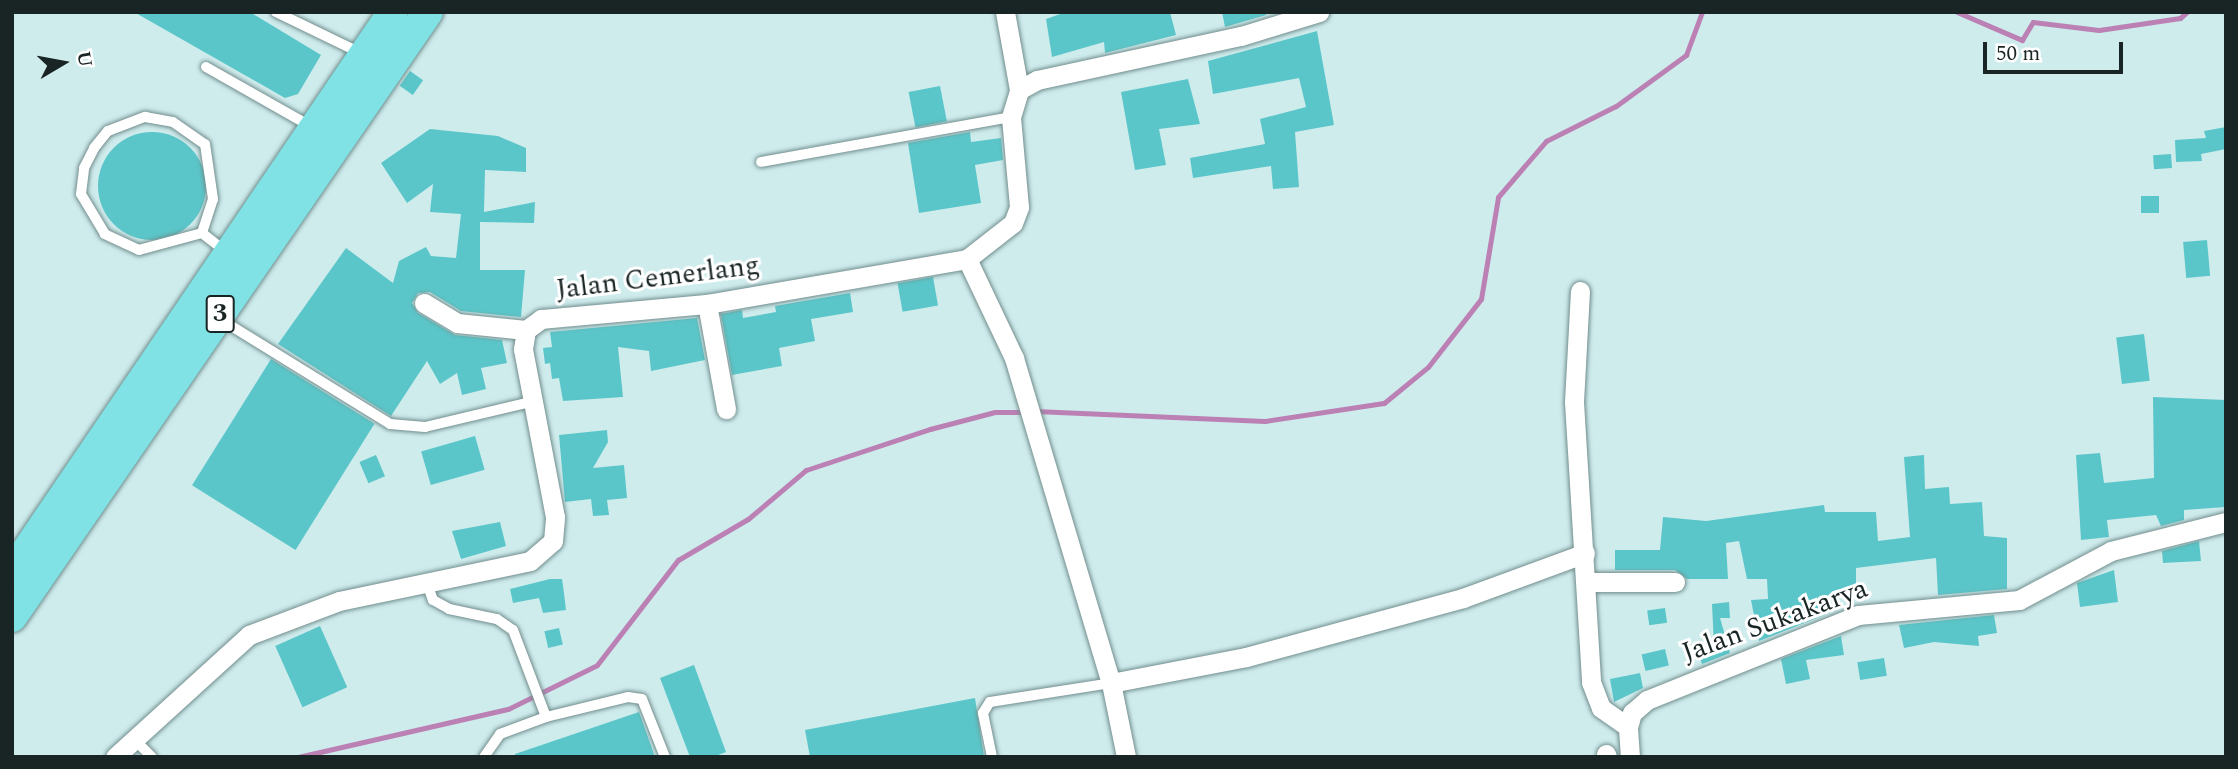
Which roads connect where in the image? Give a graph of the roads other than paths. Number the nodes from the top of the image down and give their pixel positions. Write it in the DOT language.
graph roads {
  1 [pos="276,12"];
  2 [pos="393,12"];
  3 [pos="428,12"];
  4 [pos="1005,12"];
  5 [pos="1319,12"];
  6 [pos="365,55"];
  7 [pos="206,67"];
  8 [pos="1019,90"];
  9 [pos="1011,117"];
  10 [pos="313,128"];
  11 [pos="761,162"];
  12 [pos="202,233"];
  13 [pos="229,254"];
  14 [pos="967,259"];
  15 [pos="1580,290"];
  16 [pos="424,303"];
  17 [pos="707,304"];
  18 [pos="207,310"];
  19 [pos="526,330"];
  20 [pos="531,402"];
  21 [pos="726,409"];
  22 [pos="2226,522"];
  23 [pos="1585,553"];
  24 [pos="12,572"];
  25 [pos="1587,582"];
  26 [pos="1675,582"];
  27 [pos="427,583"];
  28 [pos="12,617"];
  29 [pos="1111,683"];
  30 [pos="546,717"];
  31 [pos="1628,727"];
  32 [pos="134,739"];
  33 [pos="115,757"];
  34 [pos="152,757"];
  35 [pos="484,757"];
  36 [pos="665,757"];
  37 [pos="992,757"];
  38 [pos="1126,757"];
  39 [pos="1630,757"];
  1 -- 6 [label="lane"];
  2 -- 6 [label="main road, 3"];
  3 -- 18 [label="main road, 3"];
  4 -- 8 [label="street"];
  5 -- 8 [label="street"];
  6 -- 10 [label="main road, 3"];
  7 -- 10 [label="lane"];
  8 -- 9 [label="street, Jalan Cemerlang"];
  9 -- 11 [label="lane"];
  9 -- 14 [label="street, Jalan Cemerlang"];
  10 -- 13 [label="main road, 3"];
  12 -- 12 [label="lane"];
  12 -- 13 [label="lane"];
  13 -- 18 [label="main road, 3"];
  14 -- 17 [label="street, Jalan Cemerlang"];
  14 -- 29 [label="street"];
  15 -- 23 [label="street"];
  16 -- 19 [label="street"];
  17 -- 19 [label="street, Jalan Cemerlang"];
  17 -- 21 [label="street"];
  18 -- 20 [label="lane"];
  18 -- 24 [label="main road, 3"];
  18 -- 28 [label="main road, 3"];
  19 -- 20 [label="street, Jalan Cemerlang"];
  20 -- 27 [label="street, Jalan Cemerlang"];
  22 -- 31 [label="street, Jalan Sukakarya"];
  23 -- 25 [label="street"];
  23 -- 29 [label="street"];
  25 -- 26 [label="street"];
  25 -- 31 [label="street"];
  27 -- 30 [label="lane"];
  27 -- 32 [label="street, Jalan Cemerlang"];
  29 -- 37 [label="lane"];
  29 -- 38 [label="street"];
  30 -- 35 [label="lane"];
  30 -- 36 [label="lane"];
  31 -- 39 [label="street"];
  32 -- 33 [label="street, Jalan Cemerlang"];
  32 -- 34 [label="lane"];
}
